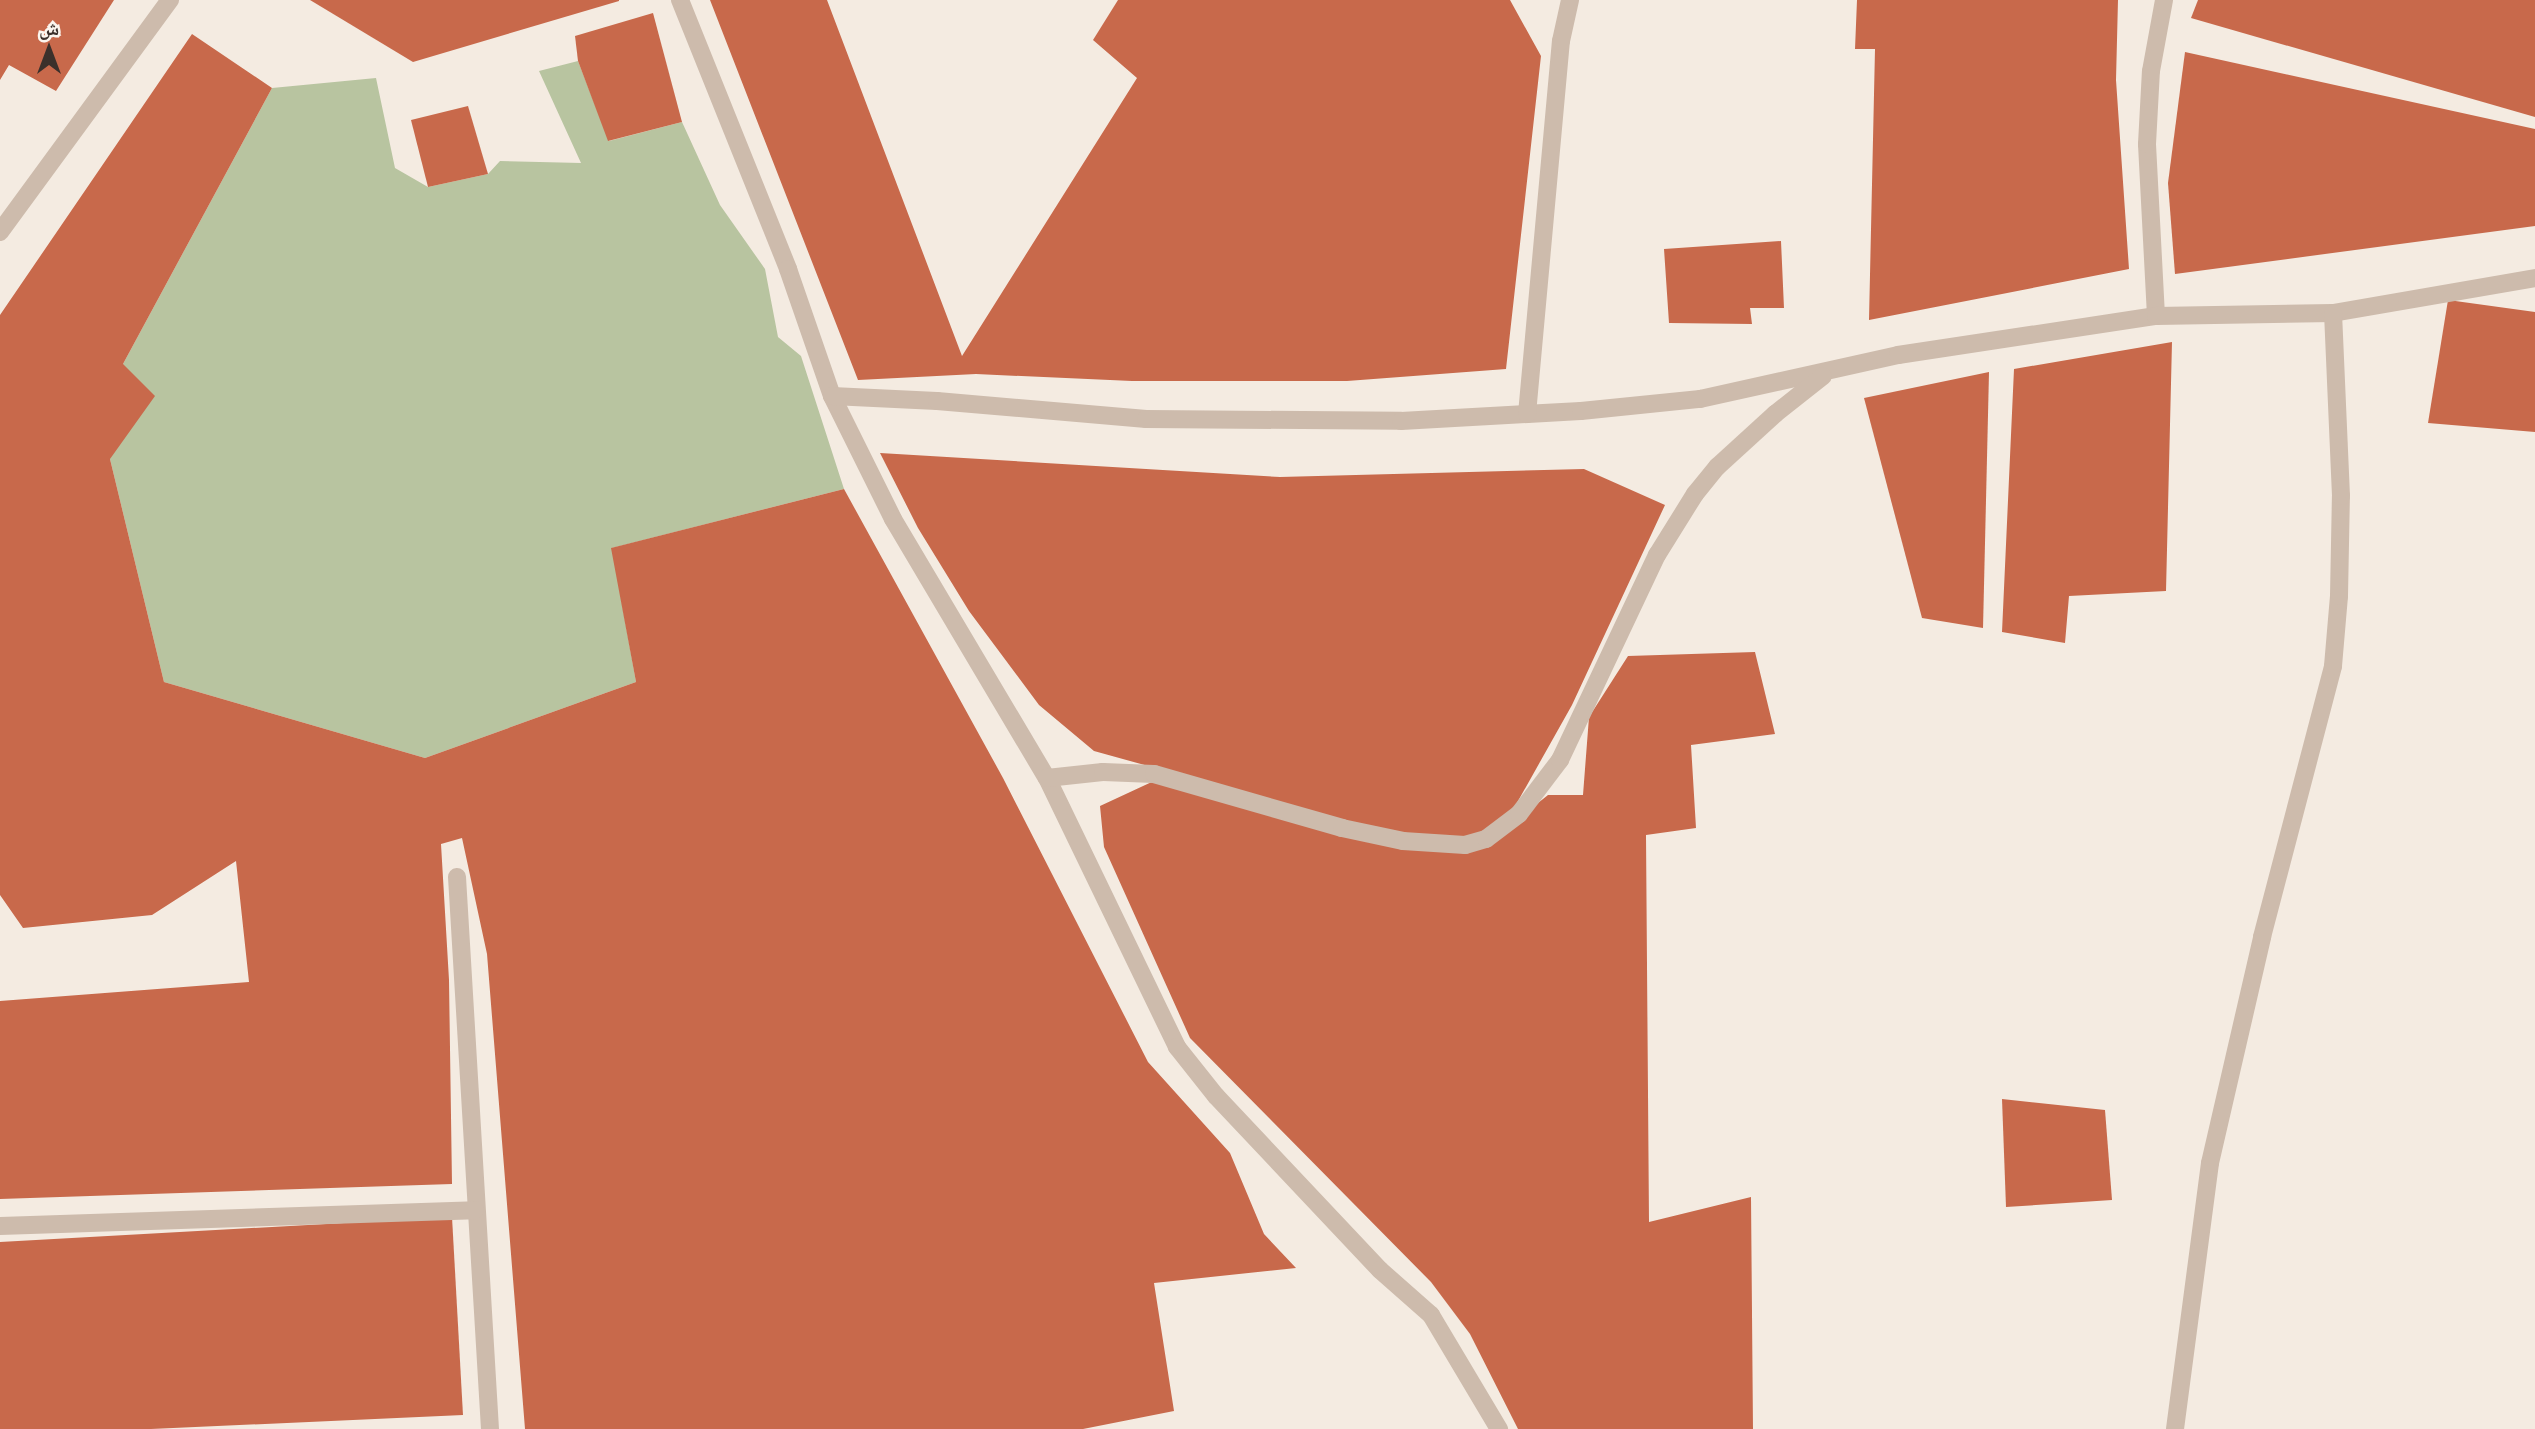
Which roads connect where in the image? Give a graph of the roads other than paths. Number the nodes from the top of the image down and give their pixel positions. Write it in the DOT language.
graph roads {
  1 [pos="170,0"];
  2 [pos="680,0"];
  3 [pos="1570,0"];
  4 [pos="2164,0"];
  5 [pos="0,232"];
  6 [pos="2535,278"];
  7 [pos="2333,313"];
  8 [pos="2156,316"];
  9 [pos="1825,374"];
  10 [pos="832,396"];
  11 [pos="1527,414"];
  12 [pos="1047,778"];
  13 [pos="457,877"];
  14 [pos="475,1209"];
  15 [pos="0,1226"];
  16 [pos="490,1429"];
  17 [pos="1499,1429"];
  18 [pos="2175,1429"];
  1 -- 5 [label="street"];
  2 -- 10 [label="street"];
  3 -- 11 [label="street"];
  4 -- 8 [label="street"];
  6 -- 7 [label="street"];
  7 -- 8 [label="street"];
  7 -- 18 [label="street"];
  8 -- 9 [label="street"];
  9 -- 11 [label="street"];
  9 -- 12 [label="street"];
  10 -- 11 [label="street"];
  10 -- 12 [label="street"];
  12 -- 17 [label="street"];
  13 -- 14 [label="street"];
  14 -- 15 [label="street"];
  14 -- 16 [label="street"];
}
